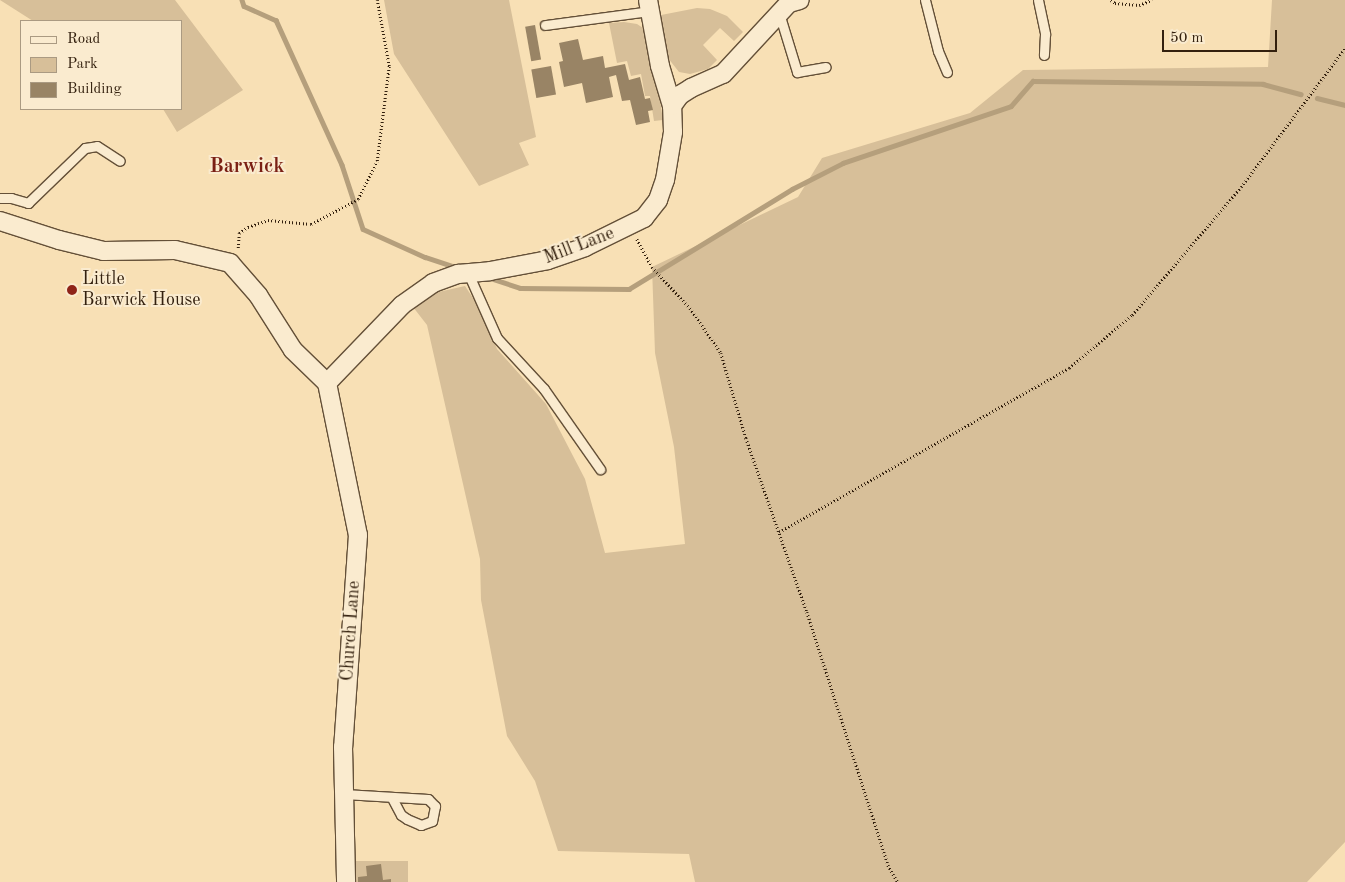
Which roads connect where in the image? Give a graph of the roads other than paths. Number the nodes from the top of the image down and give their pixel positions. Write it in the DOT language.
graph roads {
  1 [pos="800,0"];
  2 [pos="925,0"];
  3 [pos="1038,0"];
  4 [pos="649,6"];
  5 [pos="779,13"];
  6 [pos="545,25"];
  7 [pos="1044,55"];
  8 [pos="826,67"];
  9 [pos="947,72"];
  10 [pos="672,106"];
  11 [pos="120,161"];
  12 [pos="0,198"];
  13 [pos="0,221"];
  14 [pos="468,273"];
  15 [pos="327,383"];
  16 [pos="600,469"];
  17 [pos="344,794"];
  18 [pos="392,798"];
  19 [pos="346,882"];
  1 -- 5 [label="street"];
  2 -- 9 [label="lane"];
  3 -- 7 [label="lane"];
  4 -- 6 [label="lane"];
  4 -- 10 [label="street, Mill Lane"];
  5 -- 8 [label="lane"];
  5 -- 10 [label="street"];
  10 -- 14 [label="street, Mill Lane"];
  11 -- 12 [label="lane"];
  13 -- 15 [label="street"];
  14 -- 15 [label="street, Mill Lane"];
  14 -- 16 [label="lane"];
  15 -- 17 [label="street, Church Lane"];
  17 -- 18 [label="lane"];
  17 -- 19 [label="street, Church Lane"];
  18 -- 18 [label="lane"];
}
